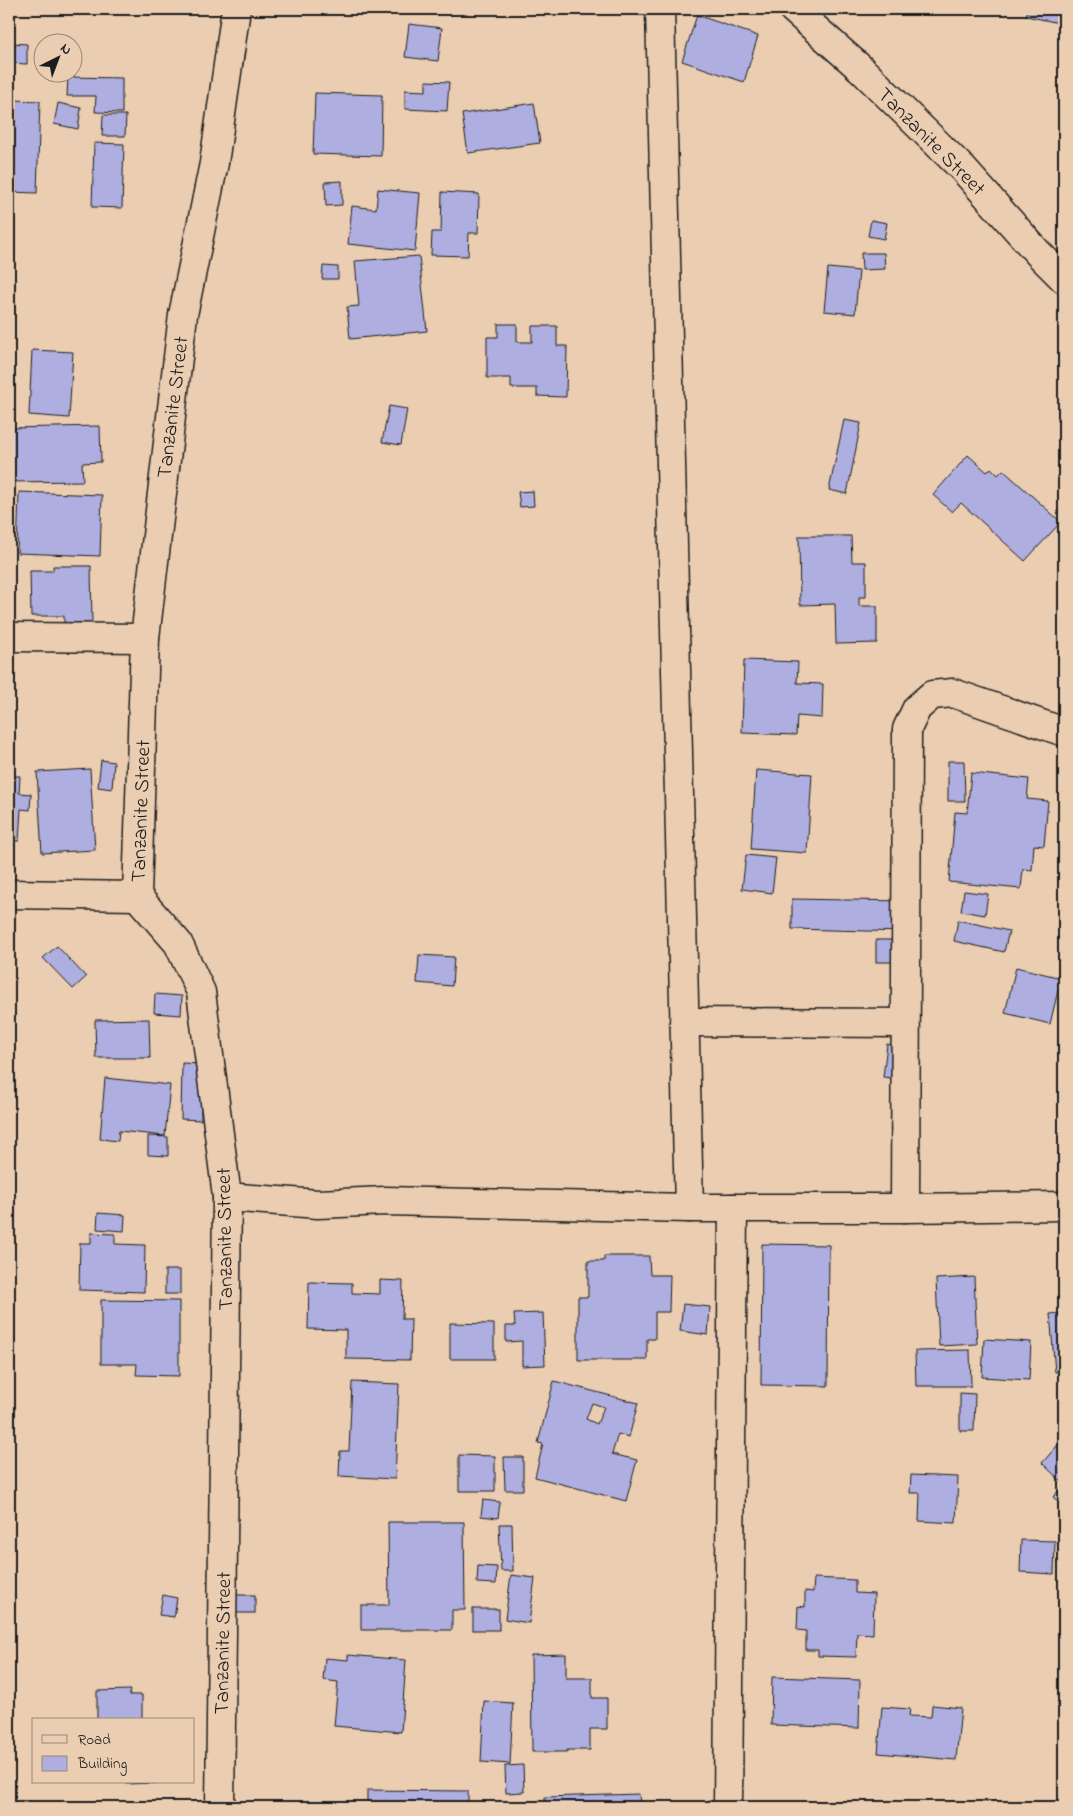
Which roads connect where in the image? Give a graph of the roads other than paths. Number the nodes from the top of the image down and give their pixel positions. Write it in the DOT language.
graph roads {
  1 [pos="236,9"];
  2 [pos="660,9"];
  3 [pos="793,9"];
  4 [pos="1064,279"];
  5 [pos="9,637"];
  6 [pos="145,638"];
  7 [pos="1064,732"];
  8 [pos="9,894"];
  9 [pos="138,896"];
  10 [pos="684,1022"];
  11 [pos="905,1024"];
  12 [pos="227,1197"];
  13 [pos="1064,1206"];
  14 [pos="689,1208"];
  15 [pos="733,1208"];
  16 [pos="904,1208"];
  17 [pos="220,1807"];
  18 [pos="728,1807"];
  1 -- 6 [label="street, Tanzanite Street"];
  2 -- 10 [label="street"];
  3 -- 4 [label="street, Tanzanite Street"];
  5 -- 6 [label="street"];
  6 -- 9 [label="street, Tanzanite Street"];
  7 -- 11 [label="street"];
  8 -- 9 [label="street"];
  9 -- 12 [label="street, Tanzanite Street"];
  10 -- 11 [label="street"];
  10 -- 14 [label="street"];
  11 -- 16 [label="street"];
  12 -- 14 [label="street"];
  12 -- 17 [label="street, Tanzanite Street"];
  13 -- 16 [label="street"];
  14 -- 15 [label="street"];
  15 -- 16 [label="street"];
  15 -- 18 [label="street"];
}
